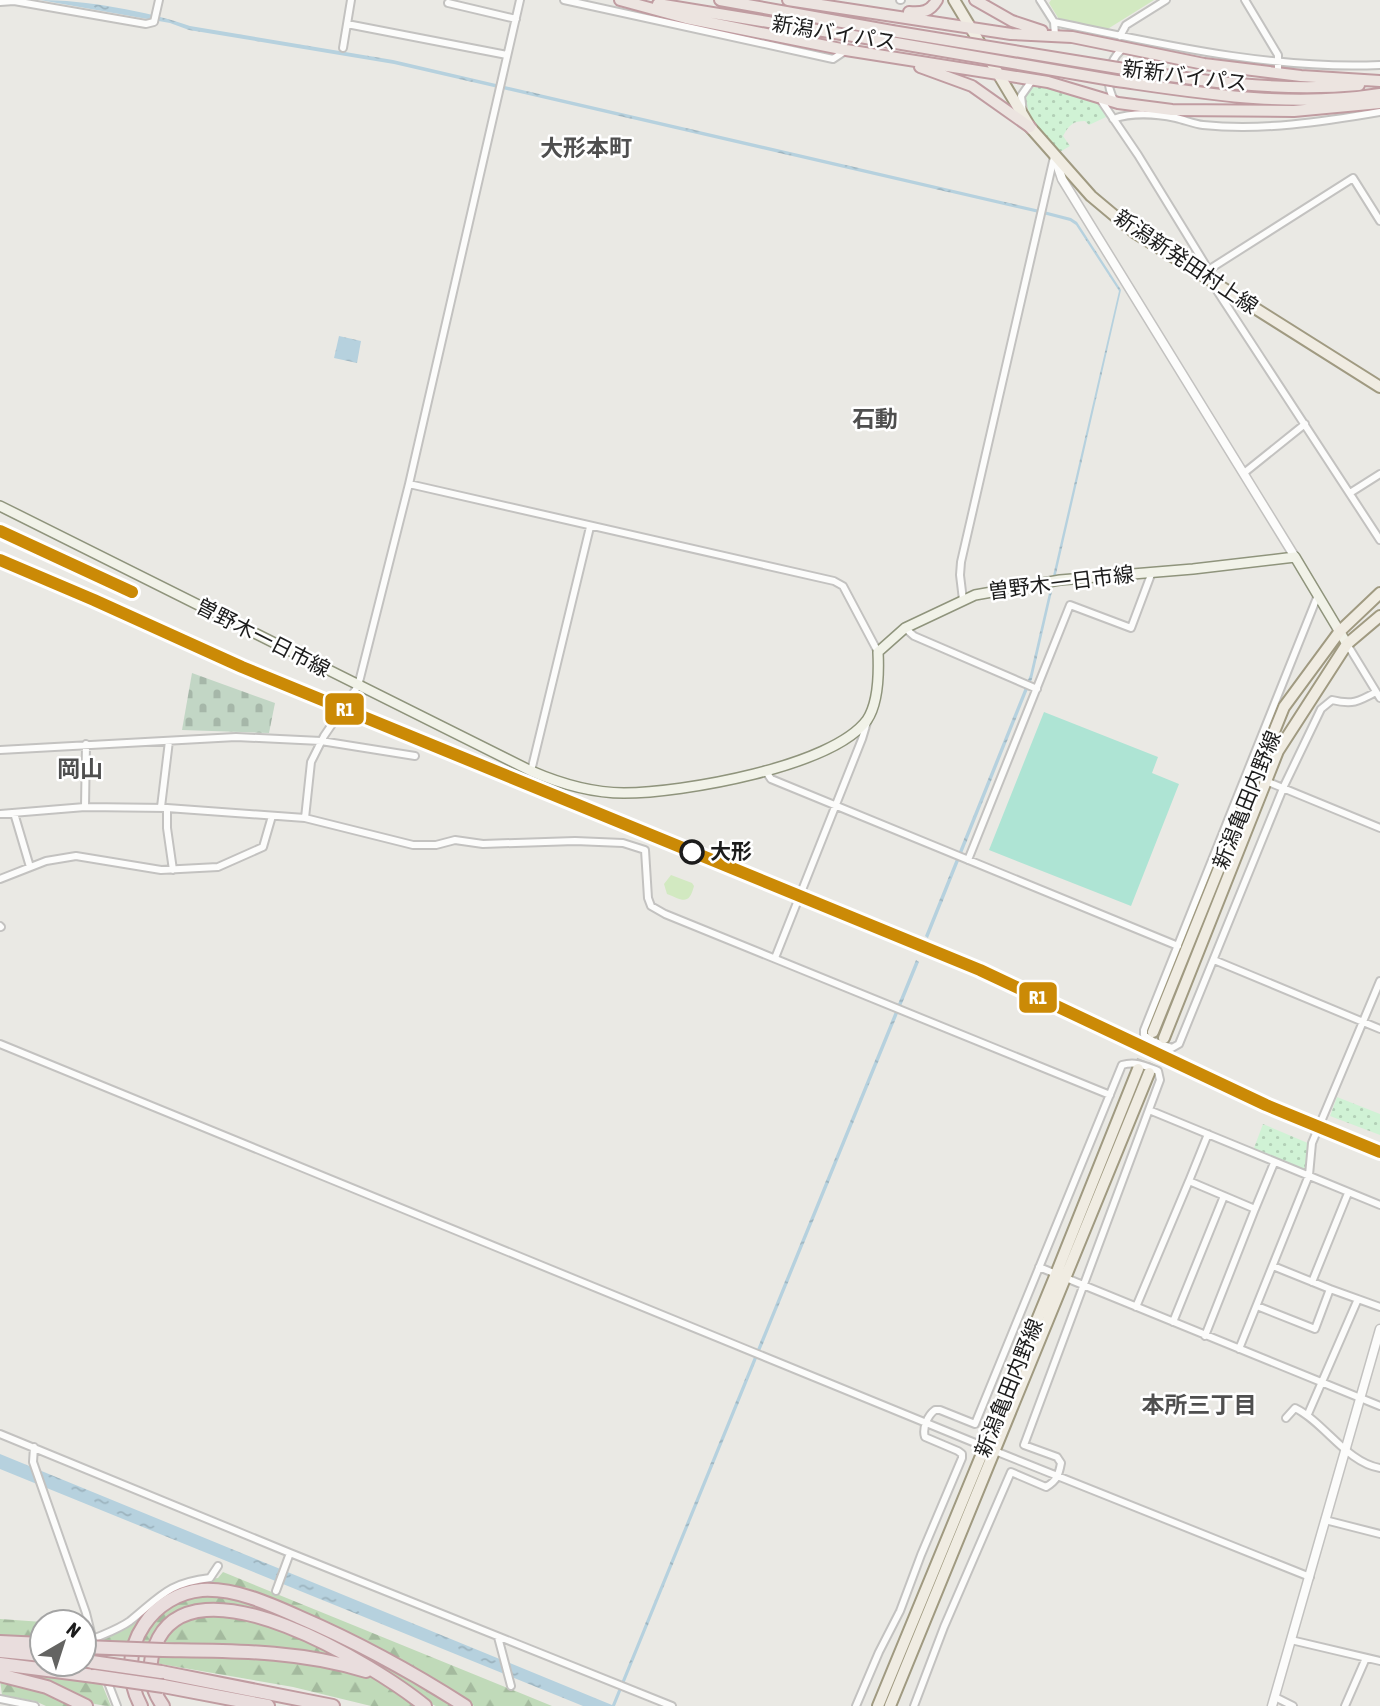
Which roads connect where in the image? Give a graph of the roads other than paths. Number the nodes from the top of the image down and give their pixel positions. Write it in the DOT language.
graph roads {
  1 [pos="159,0"];
  2 [pos="351,0"];
  3 [pos="520,0"];
  4 [pos="564,0"];
  5 [pos="620,0"];
  6 [pos="634,0"];
  7 [pos="720,0"];
  8 [pos="788,0"];
  9 [pos="937,0"];
  10 [pos="954,0"];
  11 [pos="975,0"];
  12 [pos="1040,0"];
  13 [pos="1166,0"];
  14 [pos="1245,0"];
  15 [pos="0,2"];
  16 [pos="448,3"];
  17 [pos="830,5"];
  18 [pos="516,19"];
  19 [pos="1054,22"];
  20 [pos="347,24"];
  21 [pos="973,29"];
  22 [pos="1055,35"];
  23 [pos="891,36"];
  24 [pos="1120,36"];
  25 [pos="342,48"];
  26 [pos="991,48"];
  27 [pos="1123,48"];
  28 [pos="846,50"];
  29 [pos="507,55"];
  30 [pos="894,58"];
  31 [pos="993,60"];
  32 [pos="1380,65"];
  33 [pos="1278,66"];
  34 [pos="998,73"];
  35 [pos="1033,79"];
  36 [pos="1380,82"];
  37 [pos="1380,94"];
  38 [pos="1110,100"];
  39 [pos="1380,103"];
  40 [pos="1380,112"];
  41 [pos="1024,116"];
  42 [pos="1277,116"];
  43 [pos="1113,119"];
  44 [pos="1277,125"];
  45 [pos="1030,127"];
  46 [pos="1054,155"];
  47 [pos="1380,221"];
  48 [pos="1205,276"];
  49 [pos="1380,387"];
  50 [pos="1306,424"];
  51 [pos="1244,473"];
  52 [pos="1380,474"];
  53 [pos="409,484"];
  54 [pos="1350,493"];
  55 [pos="0,506"];
  56 [pos="590,527"];
  57 [pos="1380,540"];
  58 [pos="1295,557"];
  59 [pos="1152,572"];
  60 [pos="1380,593"];
  61 [pos="1318,595"];
  62 [pos="963,600"];
  63 [pos="1380,616"];
  64 [pos="905,628"];
  65 [pos="1340,631"];
  66 [pos="1347,644"];
  67 [pos="878,652"];
  68 [pos="358,686"];
  69 [pos="1037,690"];
  70 [pos="1378,695"];
  71 [pos="868,719"];
  72 [pos="169,741"];
  73 [pos="321,741"];
  74 [pos="86,744"];
  75 [pos="0,750"];
  76 [pos="415,756"];
  77 [pos="531,771"];
  78 [pos="765,771"];
  79 [pos="1266,782"];
  80 [pos="1283,789"];
  81 [pos="836,806"];
  82 [pos="85,807"];
  83 [pos="164,807"];
  84 [pos="14,813"];
  85 [pos="0,814"];
  86 [pos="272,816"];
  87 [pos="305,818"];
  88 [pos="1380,828"];
  89 [pos="968,860"];
  90 [pos="30,867"];
  91 [pos="173,870"];
  92 [pos="0,879"];
  93 [pos="1178,946"];
  94 [pos="775,958"];
  95 [pos="1214,960"];
  96 [pos="1380,981"];
  97 [pos="1363,1022"];
  98 [pos="1380,1029"];
  99 [pos="0,1044"];
  100 [pos="1143,1071"];
  101 [pos="1110,1095"];
  102 [pos="1149,1110"];
  103 [pos="1208,1134"];
  104 [pos="1274,1163"];
  105 [pos="1309,1175"];
  106 [pos="1189,1181"];
  107 [pos="1348,1193"];
  108 [pos="1224,1196"];
  109 [pos="1380,1205"];
  110 [pos="1255,1209"];
  111 [pos="1273,1266"];
  112 [pos="1039,1268"];
  113 [pos="1061,1276"];
  114 [pos="1312,1282"];
  115 [pos="1084,1287"];
  116 [pos="1330,1289"];
  117 [pos="1357,1299"];
  118 [pos="1257,1306"];
  119 [pos="1136,1307"];
  120 [pos="1380,1307"];
  121 [pos="1173,1322"];
  122 [pos="1380,1329"];
  123 [pos="1205,1336"];
  124 [pos="1239,1349"];
  125 [pos="1321,1382"];
  126 [pos="1360,1399"];
  127 [pos="1380,1406"];
  128 [pos="1308,1414"];
  129 [pos="1286,1418"];
  130 [pos="928,1422"];
  131 [pos="0,1434"];
  132 [pos="34,1447"];
  133 [pos="990,1448"];
  134 [pos="1345,1450"];
  135 [pos="1380,1468"];
  136 [pos="1059,1475"];
  137 [pos="1325,1520"];
  138 [pos="1380,1532"];
  139 [pos="290,1555"];
  140 [pos="218,1566"];
  141 [pos="1310,1577"];
  142 [pos="277,1588"];
  143 [pos="85,1608"];
  144 [pos="98,1638"];
  145 [pos="1291,1640"];
  146 [pos="499,1641"];
  147 [pos="0,1642"];
  148 [pos="28,1643"];
  149 [pos="98,1644"];
  150 [pos="0,1651"];
  151 [pos="28,1654"];
  152 [pos="1366,1658"];
  153 [pos="1380,1661"];
  154 [pos="98,1663"];
  155 [pos="0,1664"];
  156 [pos="98,1665"];
  157 [pos="0,1675"];
  158 [pos="383,1676"];
  159 [pos="509,1683"];
  160 [pos="0,1699"];
  161 [pos="1273,1702"];
  162 [pos="35,1706"];
  163 [pos="86,1706"];
  164 [pos="117,1706"];
  165 [pos="141,1706"];
  166 [pos="163,1706"];
  167 [pos="268,1706"];
  168 [pos="333,1706"];
  169 [pos="425,1706"];
  170 [pos="465,1706"];
  171 [pos="672,1706"];
  172 [pos="856,1706"];
  173 [pos="878,1706"];
  174 [pos="890,1706"];
  175 [pos="914,1706"];
  176 [pos="1293,1706"];
  177 [pos="1345,1706"];
  1 -- 15 [label="street"];
  2 -- 20 [label="street"];
  3 -- 18 [label="street"];
  4 -- 28 [label="street"];
  5 -- 28 [label="highway"];
  6 -- 23 [label="highway, 新潟バイパス"];
  7 -- 23 [label="highway, 新潟バイパス"];
  8 -- 17 [label="highway"];
  9 -- 17 [label="highway"];
  10 -- 21 [label="main road, 新潟新発田村上線"];
  11 -- 22 [label="highway"];
  12 -- 19 [label="street"];
  13 -- 24 [label="street"];
  14 -- 33 [label="street"];
  16 -- 18 [label="street"];
  17 -- 21 [label="highway"];
  18 -- 29 [label="street"];
  19 -- 22 [label="street"];
  19 -- 24 [label="street"];
  20 -- 25 [label="street"];
  20 -- 29 [label="street"];
  21 -- 22 [label="highway"];
  21 -- 34 [label="main road, 新潟新発田村上線"];
  22 -- 27 [label="highway"];
  23 -- 26 [label="highway, 新潟バイパス, bridge"];
  23 -- 31 [label="highway, 新潟バイパス, bridge"];
  24 -- 33 [label="street"];
  26 -- 36 [label="highway, 新新バイパス, bridge"];
  27 -- 36 [label="highway"];
  27 -- 38 [label="street"];
  28 -- 30 [label="highway"];
  29 -- 53 [label="street"];
  30 -- 34 [label="highway"];
  30 -- 45 [label="highway"];
  31 -- 37 [label="highway, 新新バイパス, bridge"];
  32 -- 33 [label="street"];
  34 -- 35 [label="highway"];
  34 -- 41 [label="main road, 新潟新発田村上線"];
  35 -- 38 [label="highway"];
  35 -- 41 [label="street"];
  38 -- 39 [label="highway"];
  38 -- 43 [label="street"];
  40 -- 44 [label="street"];
  41 -- 45 [label="main road, 新潟新発田村上線"];
  42 -- 44 [label="street"];
  43 -- 44 [label="street"];
  43 -- 48 [label="street"];
  45 -- 46 [label="main road, 新潟新発田村上線"];
  46 -- 48 [label="main road, 新潟新発田村上線"];
  46 -- 51 [label="street"];
  46 -- 62 [label="street"];
  47 -- 48 [label="street"];
  48 -- 49 [label="main road, 新潟新発田村上線"];
  48 -- 50 [label="street"];
  50 -- 51 [label="street"];
  50 -- 54 [label="street"];
  51 -- 58 [label="street"];
  52 -- 54 [label="street"];
  53 -- 56 [label="street"];
  53 -- 68 [label="street"];
  54 -- 57 [label="street"];
  55 -- 68 [label="main road, 曽野木一日市線"];
  56 -- 67 [label="street"];
  56 -- 77 [label="street"];
  58 -- 59 [label="main road, 曽野木一日市線"];
  58 -- 61 [label="main road"];
  59 -- 62 [label="main road, 曽野木一日市線"];
  59 -- 69 [label="street"];
  60 -- 65 [label="main road, 新潟亀田内野線"];
  61 -- 65 [label="main road"];
  61 -- 93 [label="street"];
  62 -- 64 [label="main road, 曽野木一日市線"];
  63 -- 66 [label="main road, 新潟亀田内野線"];
  64 -- 67 [label="main road, 曽野木一日市線"];
  64 -- 69 [label="street"];
  65 -- 66 [label="main road"];
  65 -- 79 [label="main road, 新潟亀田内野線"];
  66 -- 70 [label="street"];
  66 -- 79 [label="main road, 新潟亀田内野線"];
  67 -- 71 [label="main road"];
  68 -- 73 [label="street"];
  68 -- 77 [label="main road, 曽野木一日市線"];
  69 -- 89 [label="street"];
  70 -- 80 [label="street"];
  71 -- 78 [label="main road, 曽野木一日市線"];
  71 -- 81 [label="street"];
  72 -- 73 [label="street"];
  72 -- 74 [label="street"];
  72 -- 83 [label="street"];
  73 -- 76 [label="street"];
  73 -- 87 [label="street"];
  74 -- 75 [label="street"];
  74 -- 82 [label="street"];
  77 -- 78 [label="main road, 曽野木一日市線"];
  78 -- 81 [label="street"];
  79 -- 80 [label="street"];
  80 -- 88 [label="street"];
  80 -- 95 [label="street"];
  81 -- 89 [label="street"];
  81 -- 94 [label="street"];
  82 -- 83 [label="street"];
  82 -- 84 [label="street"];
  83 -- 86 [label="street"];
  83 -- 91 [label="street"];
  84 -- 85 [label="street"];
  84 -- 90 [label="street"];
  86 -- 87 [label="street"];
  86 -- 91 [label="street"];
  87 -- 94 [label="street"];
  89 -- 93 [label="street"];
  90 -- 91 [label="street"];
  90 -- 92 [label="street"];
  93 -- 95 [label="street"];
  94 -- 101 [label="street"];
  95 -- 97 [label="street"];
  96 -- 97 [label="street"];
  97 -- 98 [label="street"];
  97 -- 105 [label="street"];
  99 -- 130 [label="street"];
  100 -- 113 [label="main road, 新潟亀田内野線"];
  101 -- 102 [label="street"];
  101 -- 112 [label="street"];
  102 -- 103 [label="street"];
  102 -- 115 [label="street"];
  103 -- 104 [label="street"];
  103 -- 106 [label="street"];
  104 -- 105 [label="street"];
  104 -- 110 [label="street"];
  105 -- 107 [label="street"];
  105 -- 111 [label="street"];
  106 -- 108 [label="street"];
  106 -- 119 [label="street"];
  107 -- 109 [label="street"];
  107 -- 114 [label="street"];
  108 -- 110 [label="street"];
  108 -- 121 [label="street"];
  110 -- 123 [label="street"];
  111 -- 114 [label="street"];
  111 -- 118 [label="street"];
  112 -- 113 [label="street"];
  112 -- 130 [label="street"];
  113 -- 115 [label="street"];
  113 -- 133 [label="main road, 新潟亀田内野線"];
  114 -- 116 [label="street"];
  115 -- 119 [label="street"];
  115 -- 136 [label="street"];
  116 -- 117 [label="street"];
  116 -- 118 [label="street"];
  117 -- 120 [label="street"];
  117 -- 125 [label="street"];
  118 -- 124 [label="street"];
  119 -- 121 [label="street"];
  121 -- 123 [label="street"];
  122 -- 126 [label="street"];
  123 -- 124 [label="street"];
  124 -- 125 [label="street"];
  125 -- 126 [label="street"];
  125 -- 128 [label="street"];
  126 -- 127 [label="street"];
  126 -- 134 [label="street"];
  128 -- 129 [label="street"];
  128 -- 134 [label="street"];
  130 -- 133 [label="street"];
  130 -- 172 [label="street"];
  131 -- 132 [label="street"];
  132 -- 139 [label="street"];
  132 -- 143 [label="street"];
  133 -- 136 [label="street"];
  133 -- 173 [label="main road, 新潟亀田内野線"];
  133 -- 174 [label="main road, 新潟亀田内野線"];
  134 -- 135 [label="street"];
  134 -- 137 [label="street"];
  136 -- 141 [label="street"];
  136 -- 175 [label="street"];
  137 -- 138 [label="street"];
  137 -- 141 [label="street"];
  139 -- 142 [label="street"];
  139 -- 146 [label="street"];
  140 -- 144 [label="street"];
  141 -- 145 [label="street"];
  145 -- 152 [label="street"];
  145 -- 161 [label="street"];
  146 -- 159 [label="street"];
  146 -- 171 [label="street"];
  147 -- 148 [label="highway"];
  149 -- 158 [label="highway, bridge"];
  150 -- 151 [label="highway"];
  152 -- 153 [label="street"];
  152 -- 177 [label="street"];
  154 -- 168 [label="highway, bridge"];
  155 -- 167 [label="highway, bridge"];
  156 -- 164 [label="street"];
  157 -- 163 [label="highway"];
  158 -- 166 [label="highway"];
  158 -- 169 [label="highway"];
  160 -- 162 [label="street"];
  161 -- 176 [label="street"];
  165 -- 170 [label="highway"];
}
